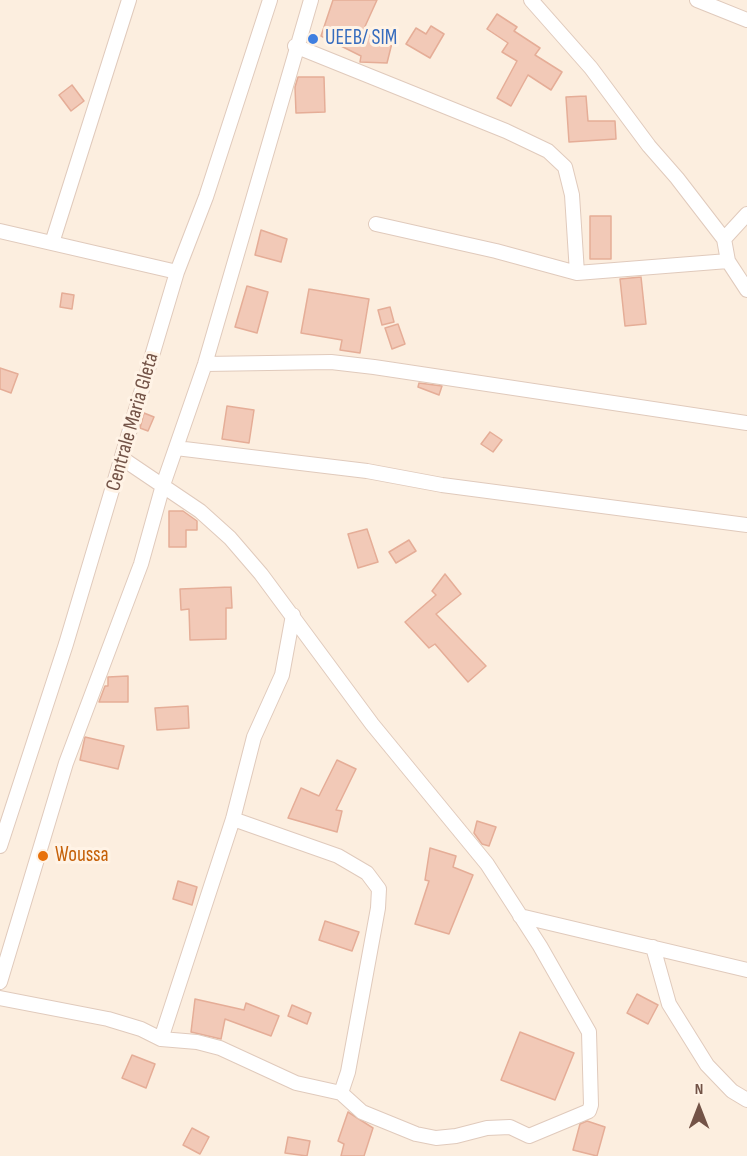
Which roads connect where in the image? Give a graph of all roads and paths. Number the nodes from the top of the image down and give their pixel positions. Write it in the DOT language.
graph roads {
  1 [pos="129,0"];
  2 [pos="270,0"];
  3 [pos="311,0"];
  4 [pos="531,0"];
  5 [pos="697,0"];
  6 [pos="747,20"];
  7 [pos="295,46"];
  8 [pos="747,214"];
  9 [pos="376,224"];
  10 [pos="0,231"];
  11 [pos="724,239"];
  12 [pos="52,243"];
  13 [pos="728,261"];
  14 [pos="177,272"];
  15 [pos="577,273"];
  16 [pos="747,290"];
  17 [pos="205,364"];
  18 [pos="747,423"];
  19 [pos="176,448"];
  20 [pos="123,459"];
  21 [pos="163,485"];
  22 [pos="747,525"];
  23 [pos="293,615"];
  24 [pos="233,819"];
  25 [pos="0,846"];
  26 [pos="520,916"];
  27 [pos="653,947"];
  28 [pos="747,970"];
  29 [pos="0,982"];
  30 [pos="0,998"];
  31 [pos="161,1039"];
  32 [pos="341,1093"];
  33 [pos="747,1100"];
  1 -- 12 [label="street"];
  2 -- 14 [label="street, Centrale Maria Gleta"];
  3 -- 7 [label="street"];
  4 -- 11 [label="street"];
  5 -- 6 [label="street"];
  7 -- 15 [label="street"];
  7 -- 17 [label="street"];
  8 -- 11 [label="street"];
  9 -- 15 [label="street"];
  10 -- 12 [label="street"];
  11 -- 13 [label="street"];
  12 -- 14 [label="street"];
  13 -- 15 [label="street"];
  13 -- 16 [label="street"];
  14 -- 20 [label="street, Centrale Maria Gleta"];
  17 -- 18 [label="street"];
  17 -- 19 [label="street"];
  19 -- 21 [label="street"];
  19 -- 22 [label="street"];
  20 -- 21 [label="street"];
  20 -- 25 [label="street, Centrale Maria Gleta"];
  21 -- 23 [label="street"];
  21 -- 29 [label="street"];
  23 -- 24 [label="street"];
  23 -- 26 [label="street"];
  24 -- 31 [label="street"];
  24 -- 32 [label="street"];
  26 -- 27 [label="street"];
  26 -- 32 [label="street"];
  27 -- 28 [label="street"];
  27 -- 33 [label="street"];
  30 -- 31 [label="street"];
  31 -- 32 [label="street"];
}
